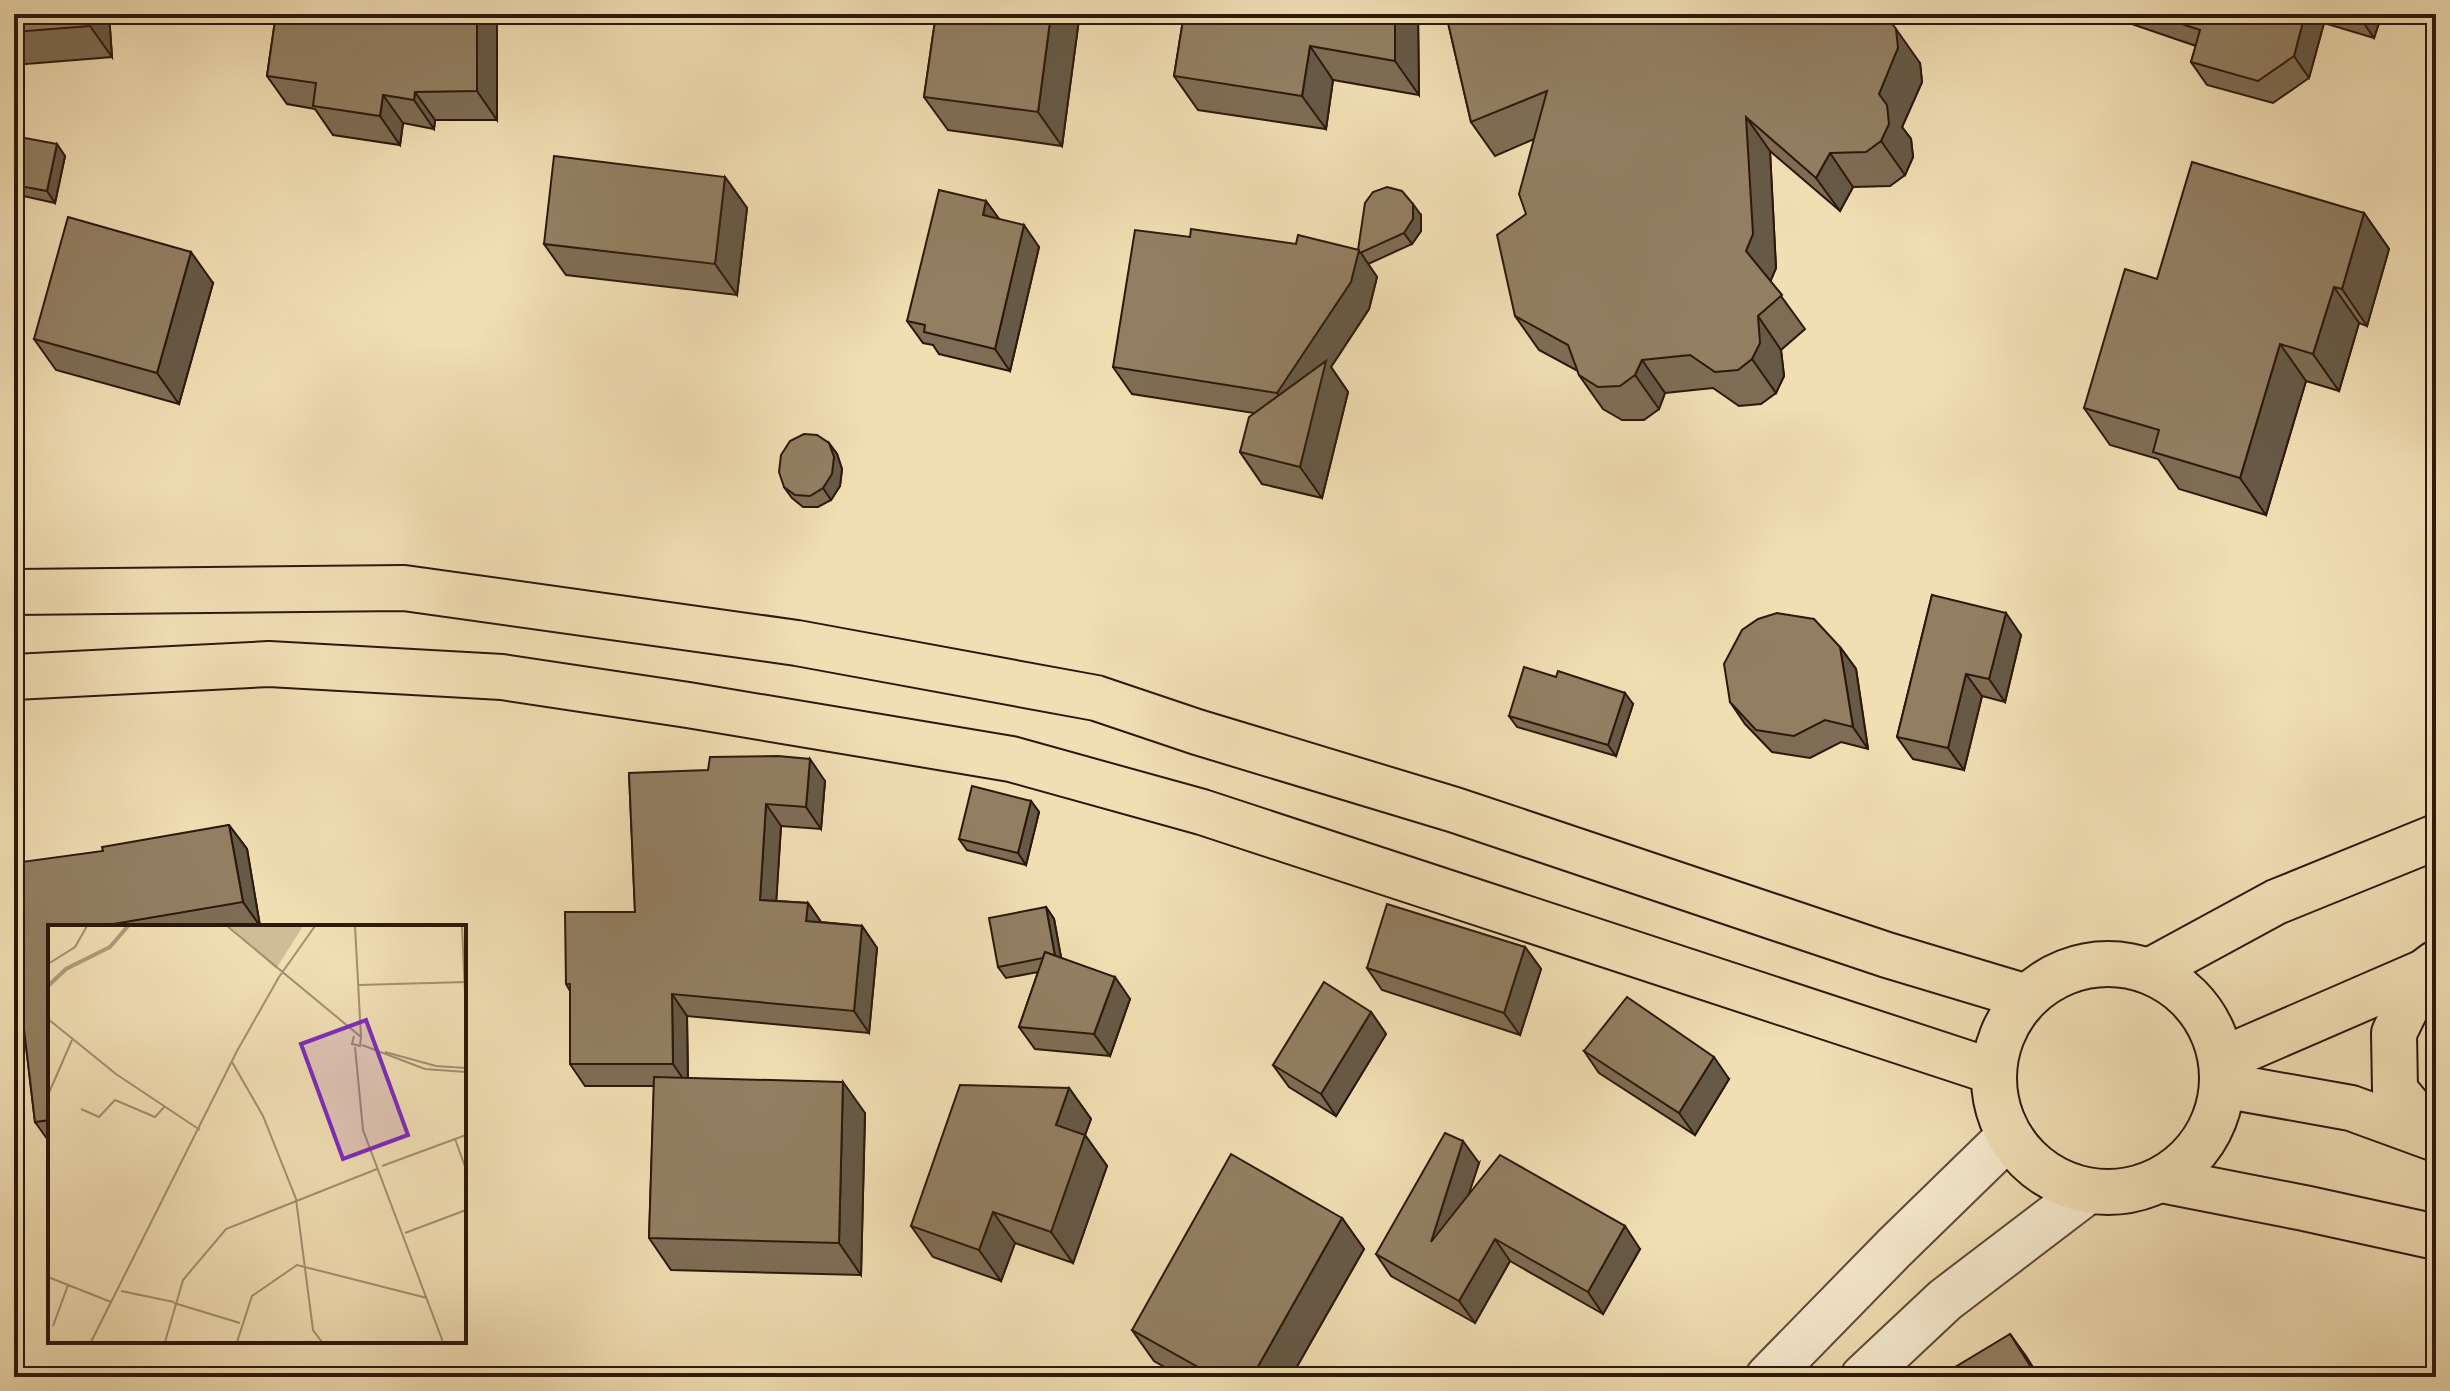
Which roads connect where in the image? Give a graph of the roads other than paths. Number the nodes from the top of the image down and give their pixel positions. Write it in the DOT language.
graph roads {
  1 [pos="14,592"];
  2 [pos="14,677"];
  3 [pos="2436,837"];
  4 [pos="2430,967"];
  5 [pos="2149,971"];
  6 [pos="2027,997"];
  7 [pos="1994,1072"];
  8 [pos="2222,1072"];
  9 [pos="2009,1136"];
  10 [pos="2436,1139"];
  11 [pos="2161,1180"];
  12 [pos="2088,1191"];
  13 [pos="2436,1237"];
  14 [pos="1768,1377"];
  15 [pos="1863,1377"];
  1 -- 6 [label="main road"];
  2 -- 7 [label="main road"];
  3 -- 5 [label="main road"];
  4 -- 8 [label="main road"];
  4 -- 10 [label="main road"];
  5 -- 6 [label="main road"];
  5 -- 8 [label="main road"];
  6 -- 7 [label="main road"];
  7 -- 9 [label="main road"];
  8 -- 10 [label="main road"];
  8 -- 11 [label="main road"];
  9 -- 12 [label="main road"];
  9 -- 14 [label="street"];
  11 -- 12 [label="main road"];
  11 -- 13 [label="main road"];
  12 -- 15 [label="street"];
}
